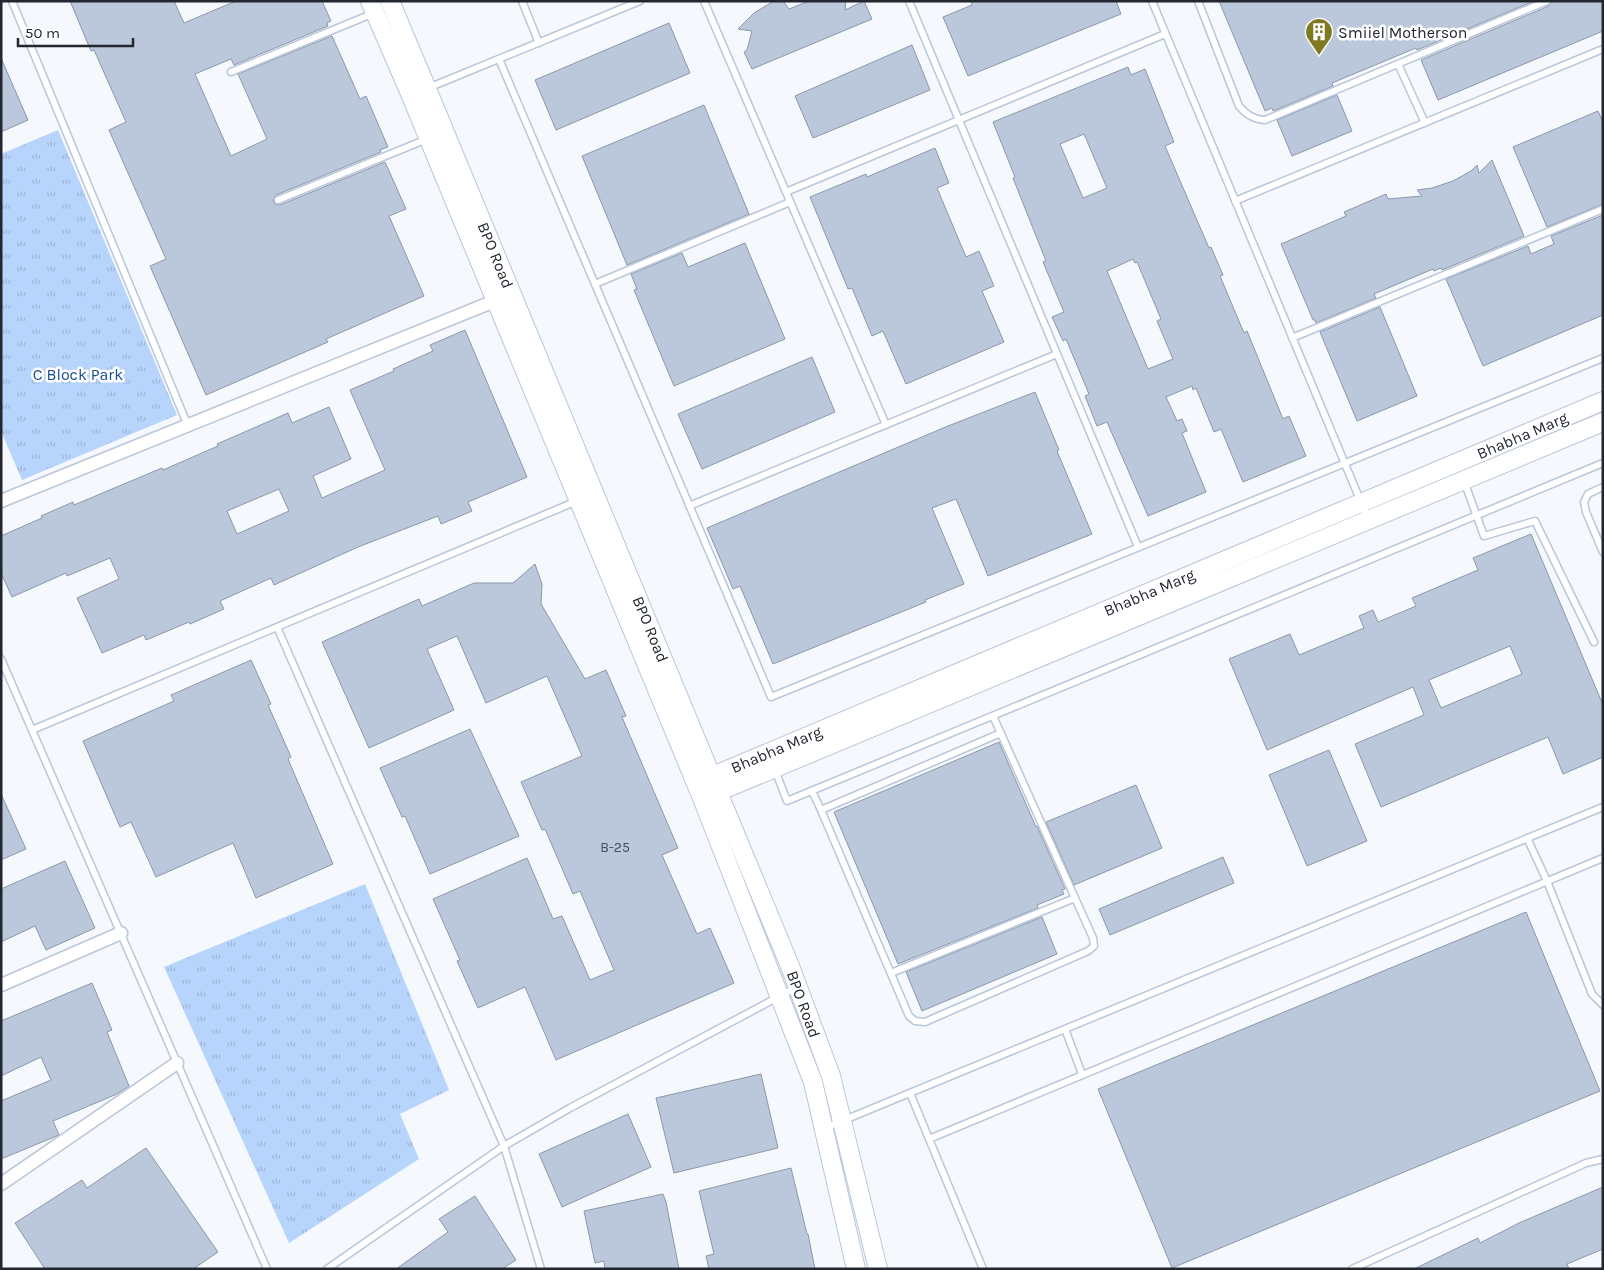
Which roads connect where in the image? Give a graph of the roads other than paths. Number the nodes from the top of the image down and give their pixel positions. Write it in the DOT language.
graph roads {
  1 [pos="12,1"];
  2 [pos="390,1"];
  3 [pos="522,1"];
  4 [pos="640,1"];
  5 [pos="704,1"];
  6 [pos="909,1"];
  7 [pos="1152,1"];
  8 [pos="1198,1"];
  9 [pos="1547,1"];
  10 [pos="372,7"];
  11 [pos="1165,34"];
  12 [pos="539,43"];
  13 [pos="1603,49"];
  14 [pos="499,59"];
  15 [pos="1398,64"];
  16 [pos="231,72"];
  17 [pos="428,89"];
  18 [pos="411,96"];
  19 [pos="959,120"];
  20 [pos="1425,123"];
  21 [pos="428,138"];
  22 [pos="786,192"];
  23 [pos="278,200"];
  24 [pos="1234,201"];
  25 [pos="790,202"];
  26 [pos="1603,209"];
  27 [pos="595,284"];
  28 [pos="512,293"];
  29 [pos="496,300"];
  30 [pos="1292,338"];
  31 [pos="1057,354"];
  32 [pos="1603,358"];
  33 [pos="1603,401"];
  34 [pos="1603,422"];
  35 [pos="886,425"];
  36 [pos="188,426"];
  37 [pos="1344,463"];
  38 [pos="1603,463"];
  39 [pos="1464,480"];
  40 [pos="1603,487"];
  41 [pos="595,494"];
  42 [pos="1,501"];
  43 [pos="578,501"];
  44 [pos="1361,503"];
  45 [pos="689,506"];
  46 [pos="1477,515"];
  47 [pos="1368,520"];
  48 [pos="1138,547"];
  49 [pos="1603,552"];
  50 [pos="277,627"];
  51 [pos="1594,642"];
  52 [pos="1,659"];
  53 [pos="994,716"];
  54 [pos="32,730"];
  55 [pos="1001,733"];
  56 [pos="774,768"];
  57 [pos="707,787"];
  58 [pos="812,791"];
  59 [pos="1603,807"];
  60 [pos="821,810"];
  61 [pos="1527,838"];
  62 [pos="1603,858"];
  63 [pos="1547,881"];
  64 [pos="1075,898"];
  65 [pos="121,933"];
  66 [pos="891,973"];
  67 [pos="1,985"];
  68 [pos="798,987"];
  69 [pos="779,998"];
  70 [pos="1603,1005"];
  71 [pos="1065,1029"];
  72 [pos="177,1063"];
  73 [pos="1082,1074"];
  74 [pos="910,1093"];
  75 [pos="842,1121"];
  76 [pos="824,1129"];
  77 [pos="929,1139"];
  78 [pos="504,1146"];
  79 [pos="1603,1159"];
  80 [pos="1,1184"];
  81 [pos="267,1269"];
  82 [pos="327,1269"];
  83 [pos="540,1269"];
  84 [pos="856,1269"];
  85 [pos="878,1269"];
  86 [pos="983,1269"];
  87 [pos="1352,1269"];
  1 -- 36 [label="lane"];
  2 -- 17 [label="street, BPO Road"];
  3 -- 12 [label="lane"];
  4 -- 12 [label="lane"];
  5 -- 22 [label="lane"];
  6 -- 19 [label="lane"];
  7 -- 11 [label="lane"];
  8 -- 15 [label="lane"];
  9 -- 15 [label="lane"];
  10 -- 16 [label="lane"];
  10 -- 18 [label="street, BPO Road"];
  11 -- 19 [label="lane"];
  11 -- 24 [label="lane"];
  12 -- 14 [label="lane"];
  13 -- 20 [label="lane"];
  14 -- 17 [label="lane"];
  14 -- 27 [label="lane"];
  15 -- 20 [label="lane"];
  17 -- 18 [label="lane"];
  17 -- 28 [label="street, BPO Road"];
  18 -- 21 [label="street, BPO Road"];
  19 -- 22 [label="lane"];
  19 -- 31 [label="lane"];
  20 -- 24 [label="lane"];
  21 -- 23 [label="lane"];
  21 -- 29 [label="street, BPO Road"];
  22 -- 25 [label="lane"];
  24 -- 30 [label="lane"];
  25 -- 27 [label="lane"];
  25 -- 35 [label="lane"];
  26 -- 30 [label="lane"];
  27 -- 45 [label="lane"];
  28 -- 29 [label="street"];
  28 -- 41 [label="street, BPO Road"];
  29 -- 36 [label="street"];
  29 -- 43 [label="street, BPO Road"];
  30 -- 37 [label="lane"];
  31 -- 35 [label="lane"];
  31 -- 48 [label="lane"];
  32 -- 37 [label="lane"];
  33 -- 44 [label="street, Bhabha Marg"];
  34 -- 39 [label="street, Bhabha Marg"];
  35 -- 45 [label="lane"];
  36 -- 42 [label="street"];
  37 -- 44 [label="lane"];
  37 -- 48 [label="lane"];
  38 -- 46 [label="lane"];
  39 -- 46 [label="lane"];
  39 -- 47 [label="street, Bhabha Marg"];
  40 -- 49 [label="lane"];
  41 -- 43 [label="lane"];
  41 -- 57 [label="street, BPO Road"];
  43 -- 50 [label="lane"];
  43 -- 57 [label="street, BPO Road"];
  44 -- 47 [label="lane"];
  44 -- 57 [label="street, Bhabha Marg"];
  45 -- 48 [label="lane"];
  46 -- 51 [label="lane"];
  46 -- 53 [label="lane"];
  47 -- 56 [label="street, Bhabha Marg"];
  50 -- 54 [label="lane"];
  50 -- 78 [label="lane"];
  52 -- 54 [label="lane"];
  53 -- 55 [label="lane"];
  53 -- 58 [label="lane"];
  54 -- 65 [label="lane"];
  55 -- 60 [label="lane"];
  55 -- 64 [label="lane"];
  56 -- 57 [label="street, Bhabha Marg"];
  56 -- 58 [label="lane"];
  57 -- 68 [label="street, BPO Road"];
  57 -- 69 [label="street, BPO Road"];
  58 -- 60 [label="lane"];
  59 -- 61 [label="lane"];
  60 -- 66 [label="lane"];
  61 -- 63 [label="lane"];
  61 -- 71 [label="lane"];
  62 -- 63 [label="lane"];
  63 -- 70 [label="lane"];
  63 -- 73 [label="lane"];
  64 -- 66 [label="lane"];
  64 -- 66 [label="lane"];
  65 -- 67 [label="street"];
  65 -- 72 [label="lane"];
  68 -- 69 [label="lane"];
  68 -- 75 [label="street, BPO Road"];
  69 -- 76 [label="street, BPO Road"];
  69 -- 78 [label="lane"];
  71 -- 73 [label="lane"];
  71 -- 74 [label="lane"];
  72 -- 80 [label="street"];
  72 -- 81 [label="lane"];
  73 -- 77 [label="lane"];
  74 -- 75 [label="lane"];
  74 -- 77 [label="lane"];
  75 -- 76 [label="lane"];
  75 -- 85 [label="street, BPO Road"];
  76 -- 84 [label="street, BPO Road"];
  77 -- 86 [label="lane"];
  78 -- 82 [label="lane"];
  78 -- 83 [label="lane"];
  79 -- 87 [label="lane"];
}
